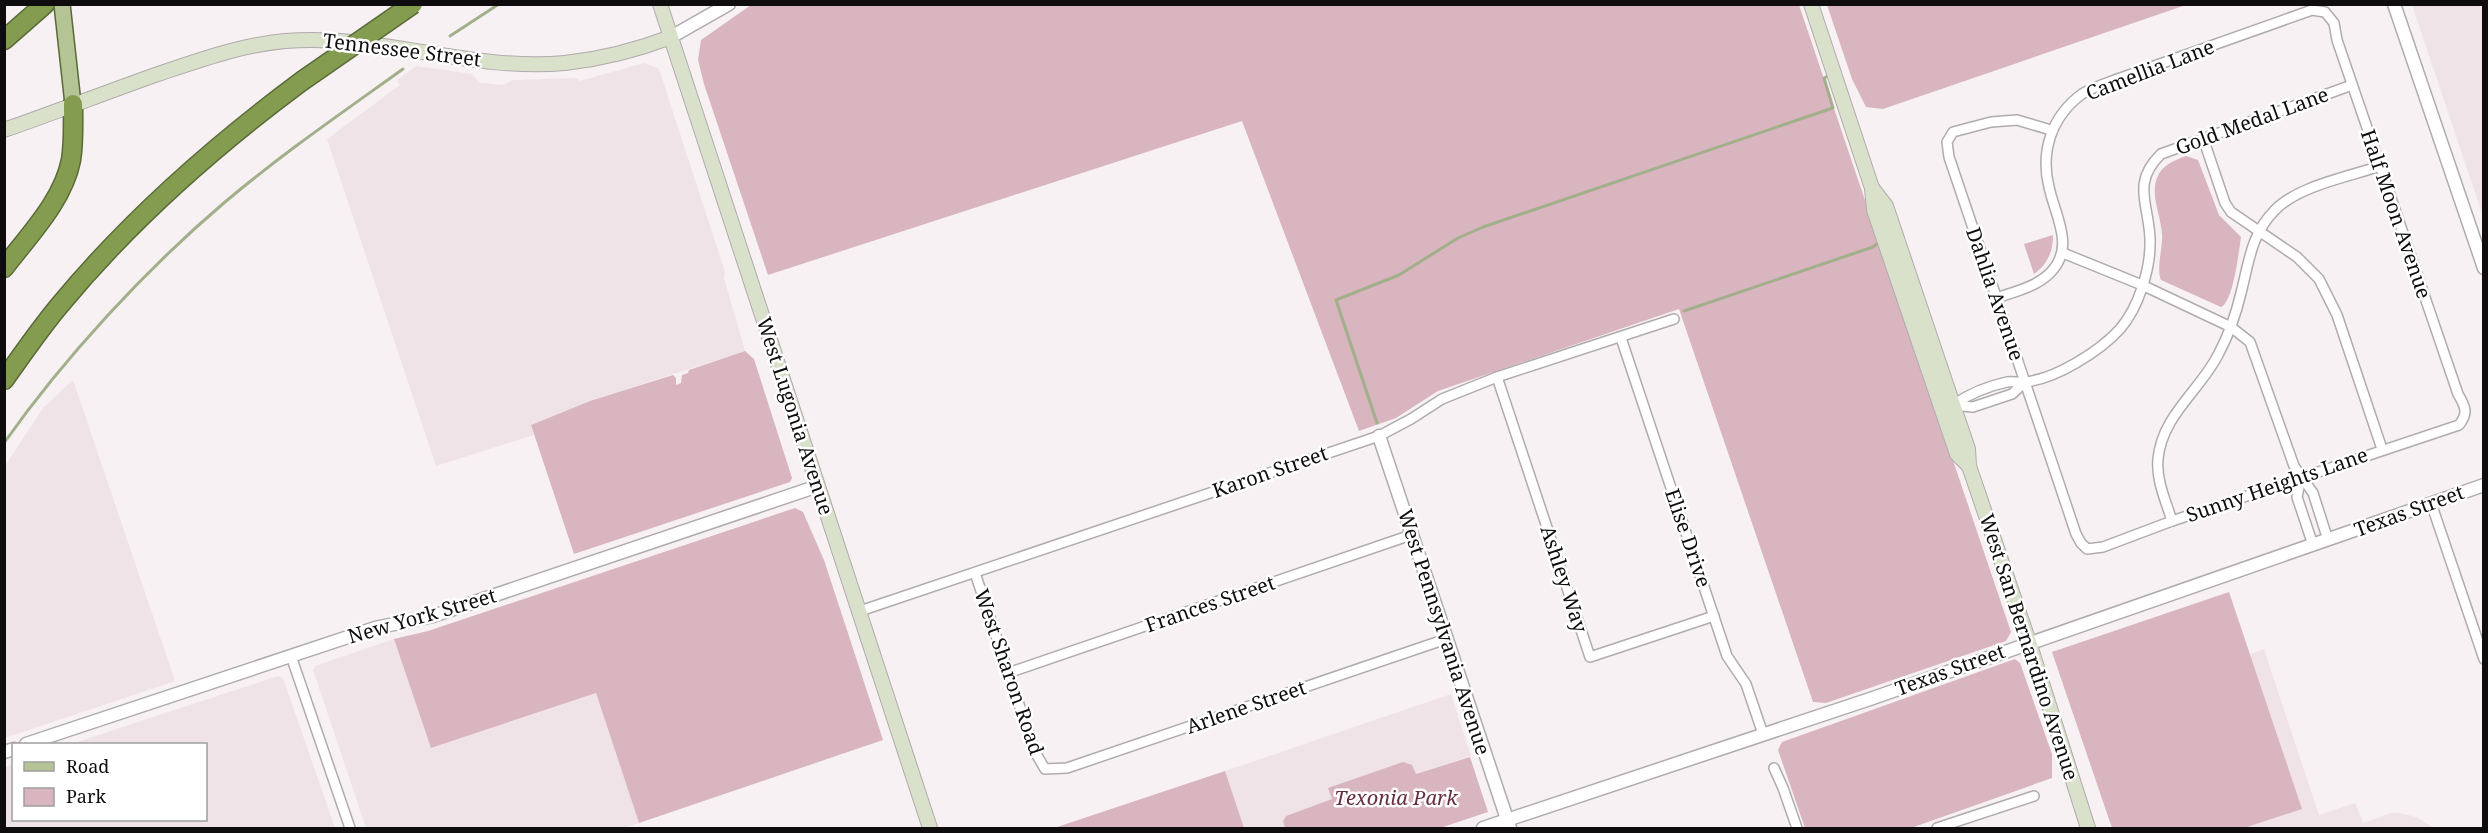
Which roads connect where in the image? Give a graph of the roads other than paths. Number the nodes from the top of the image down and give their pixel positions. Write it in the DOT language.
graph roads {
  1 [pos="45,4"];
  2 [pos="62,4"];
  3 [pos="413,4"];
  4 [pos="660,4"];
  5 [pos="729,4"];
  6 [pos="1811,4"];
  7 [pos="2394,4"];
  8 [pos="2325,12"];
  9 [pos="670,38"];
  10 [pos="4,40"];
  11 [pos="2352,85"];
  12 [pos="73,104"];
  13 [pos="8,128"];
  14 [pos="2051,130"];
  15 [pos="2203,138"];
  16 [pos="2380,166"];
  17 [pos="1872,188"];
  18 [pos="2258,231"];
  19 [pos="2063,253"];
  20 [pos="4,268"];
  21 [pos="2484,268"];
  22 [pos="2142,285"];
  23 [pos="1996,298"];
  24 [pos="1910,315"];
  25 [pos="1674,319"];
  26 [pos="2231,327"];
  27 [pos="1621,338"];
  28 [pos="1497,377"];
  29 [pos="4,380"];
  30 [pos="2025,382"];
  31 [pos="1953,405"];
  32 [pos="2465,418"];
  33 [pos="1379,436"];
  34 [pos="2382,449"];
  35 [pos="1969,466"];
  36 [pos="2301,477"];
  37 [pos="2484,485"];
  38 [pos="818,486"];
  39 [pos="2431,503"];
  40 [pos="2172,521"];
  41 [pos="1411,535"];
  42 [pos="2328,540"];
  43 [pos="2313,545"];
  44 [pos="2087,549"];
  45 [pos="975,573"];
  46 [pos="860,611"];
  47 [pos="1714,616"];
  48 [pos="1446,639"];
  49 [pos="2029,642"];
  50 [pos="291,656"];
  51 [pos="2484,659"];
  52 [pos="1008,673"];
  53 [pos="1763,734"];
  54 [pos="29,743"];
  55 [pos="1774,768"];
  56 [pos="1045,769"];
  57 [pos="2034,796"];
  58 [pos="1509,824"];
  59 [pos="350,828"];
  60 [pos="930,828"];
  61 [pos="1483,828"];
  62 [pos="1797,828"];
  63 [pos="1939,828"];
  64 [pos="2088,828"];
  1 -- 10 [label="highway"];
  2 -- 12 [label="main road"];
  3 -- 29 [label="highway, bridge"];
  4 -- 9 [label="main road, West Lugonia Avenue"];
  5 -- 9 [label="street, Tennessee Street"];
  6 -- 17 [label="main road, West San Bernardino Avenue"];
  7 -- 21 [label="street"];
  8 -- 11 [label="street, Half Moon Avenue"];
  8 -- 14 [label="street, Camellia Lane"];
  9 -- 12 [label="main road, Tennessee Street"];
  9 -- 38 [label="main road, West Lugonia Avenue"];
  11 -- 15 [label="street, Gold Medal Lane"];
  11 -- 16 [label="street, Half Moon Avenue"];
  12 -- 13 [label="main road, Tennessee Street"];
  12 -- 20 [label="highway"];
  14 -- 19 [label="street, Camellia Lane"];
  14 -- 23 [label="street, Dahlia Avenue"];
  15 -- 18 [label="street"];
  15 -- 22 [label="street, Gold Medal Lane"];
  16 -- 18 [label="street"];
  16 -- 32 [label="street, Half Moon Avenue"];
  17 -- 24 [label="main road, West San Bernardino Avenue"];
  17 -- 31 [label="main road, West San Bernardino Avenue"];
  18 -- 26 [label="street"];
  18 -- 34 [label="street"];
  19 -- 22 [label="street"];
  19 -- 23 [label="street"];
  22 -- 26 [label="street"];
  22 -- 30 [label="street, Gold Medal Lane"];
  23 -- 30 [label="street, Dahlia Avenue"];
  24 -- 31 [label="main road"];
  24 -- 35 [label="main road, West San Bernardino Avenue"];
  25 -- 27 [label="street, Karon Street"];
  26 -- 36 [label="street"];
  26 -- 40 [label="street"];
  27 -- 28 [label="street, Karon Street"];
  27 -- 47 [label="street, Elise Drive"];
  28 -- 33 [label="street, Karon Street"];
  28 -- 47 [label="street, Ashley Way"];
  30 -- 31 [label="street, Gold Medal Lane"];
  30 -- 44 [label="street, Dahlia Avenue"];
  31 -- 35 [label="main road, West San Bernardino Avenue"];
  32 -- 34 [label="street, Sunny Heights Lane"];
  33 -- 41 [label="street, West Pennsylvania Avenue"];
  33 -- 45 [label="street, Karon Street"];
  34 -- 36 [label="street, Sunny Heights Lane"];
  35 -- 49 [label="main road, West San Bernardino Avenue"];
  36 -- 40 [label="street, Sunny Heights Lane"];
  36 -- 42 [label="street"];
  36 -- 43 [label="street"];
  37 -- 39 [label="street, Texas Street"];
  38 -- 46 [label="main road, West Lugonia Avenue"];
  38 -- 50 [label="street, New York Street"];
  39 -- 42 [label="street, Texas Street"];
  39 -- 51 [label="street"];
  40 -- 44 [label="street, Sunny Heights Lane"];
  41 -- 48 [label="street, West Pennsylvania Avenue"];
  41 -- 52 [label="street, Frances Street"];
  42 -- 43 [label="street, Texas Street"];
  43 -- 49 [label="street, Texas Street"];
  45 -- 46 [label="street, Karon Street"];
  45 -- 52 [label="street, West Sharon Road"];
  46 -- 60 [label="main road, West Lugonia Avenue"];
  47 -- 53 [label="street, Elise Drive"];
  48 -- 56 [label="street, Arlene Street"];
  48 -- 58 [label="street, West Pennsylvania Avenue"];
  49 -- 53 [label="street, Texas Street"];
  49 -- 64 [label="main road, West San Bernardino Avenue"];
  50 -- 54 [label="street, New York Street"];
  50 -- 59 [label="street"];
  52 -- 56 [label="street, West Sharon Road"];
  53 -- 58 [label="street, Texas Street"];
  55 -- 62 [label="street"];
  57 -- 63 [label="street"];
  58 -- 61 [label="street, Texas Street"];
}
